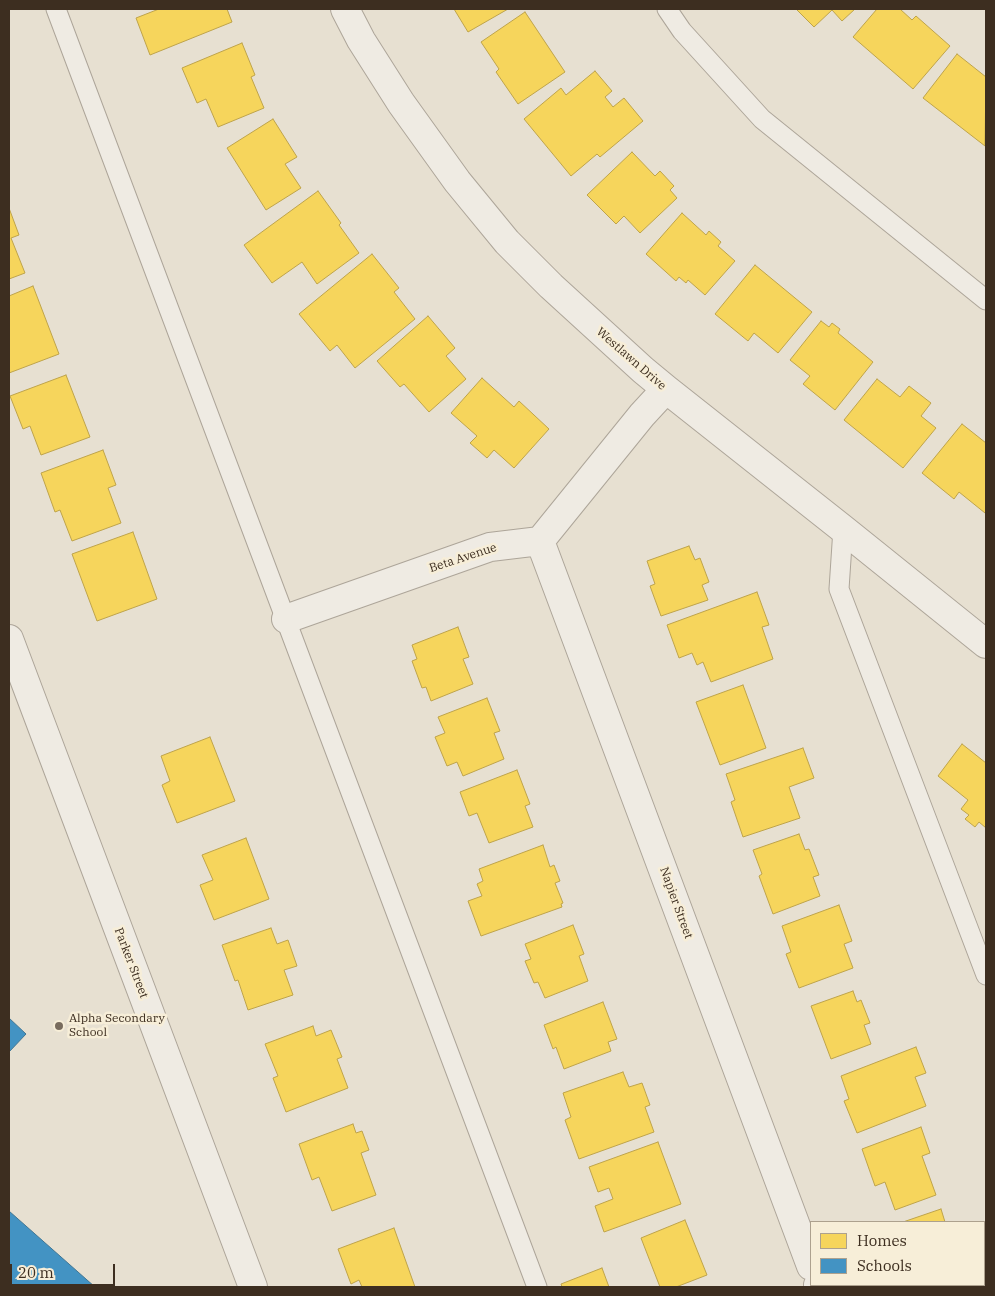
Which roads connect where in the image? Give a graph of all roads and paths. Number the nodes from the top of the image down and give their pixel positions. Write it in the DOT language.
graph roads {
  1 [pos="56,9"];
  2 [pos="345,9"];
  3 [pos="667,9"];
  4 [pos="986,300"];
  5 [pos="666,389"];
  6 [pos="843,529"];
  7 [pos="540,541"];
  8 [pos="286,619"];
  9 [pos="9,639"];
  10 [pos="986,644"];
  11 [pos="986,975"];
  12 [pos="810,1263"];
  13 [pos="253,1287"];
  14 [pos="537,1287"];
  1 -- 8 [label="lane"];
  2 -- 5 [label="street, Westlawn Drive"];
  3 -- 4 [label="lane"];
  5 -- 6 [label="street, Westlawn Drive"];
  5 -- 7 [label="street"];
  6 -- 10 [label="street, Westlawn Drive"];
  6 -- 11 [label="lane"];
  7 -- 8 [label="street, Beta Avenue"];
  7 -- 12 [label="street, Napier Street"];
  8 -- 14 [label="lane"];
  9 -- 13 [label="street, Parker Street"];
}
